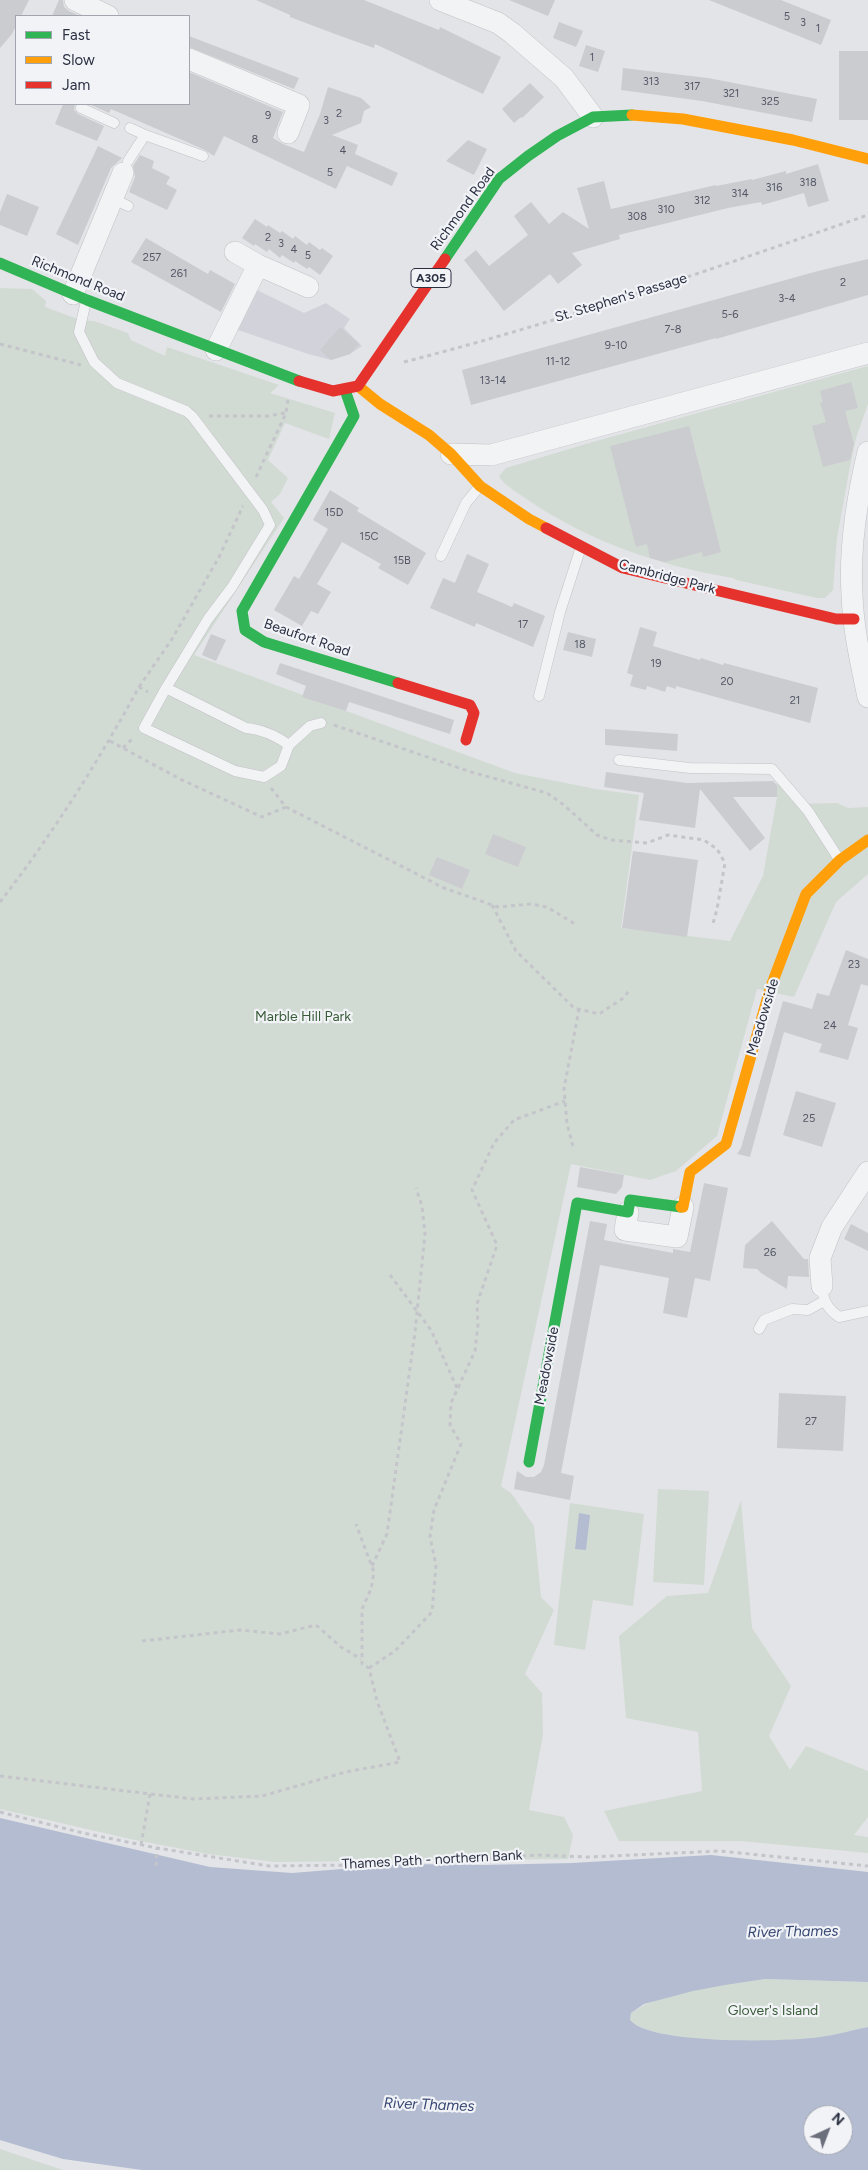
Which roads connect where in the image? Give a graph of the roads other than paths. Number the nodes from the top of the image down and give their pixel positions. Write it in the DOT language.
graph roads {
  1 [pos="75,0"];
  2 [pos="440,0"];
  3 [pos="106,15"];
  4 [pos="190,59"];
  5 [pos="82,105"];
  6 [pos="593,117"];
  7 [pos="114,124"];
  8 [pos="130,128"];
  9 [pos="288,133"];
  10 [pos="145,135"];
  11 [pos="203,156"];
  12 [pos="868,159"];
  13 [pos="126,167"];
  14 [pos="235,252"];
  15 [pos="0,263"];
  16 [pos="258,264"];
  17 [pos="308,287"];
  18 [pos="80,297"];
  19 [pos="216,350"];
  20 [pos="868,353"];
  21 [pos="358,386"];
  22 [pos="345,390"];
  23 [pos="868,452"];
  24 [pos="451,454"];
  25 [pos="480,486"];
  26 [pos="582,546"];
  27 [pos="441,556"];
  28 [pos="860,594"];
  29 [pos="854,619"];
  30 [pos="166,688"];
  31 [pos="539,696"];
  32 [pos="868,697"];
  33 [pos="321,724"];
  34 [pos="466,740"];
  35 [pos="289,745"];
  36 [pos="619,760"];
  37 [pos="868,840"];
  38 [pos="840,860"];
  39 [pos="868,1172"];
  40 [pos="683,1207"];
  41 [pos="628,1212"];
  42 [pos="823,1294"];
  43 [pos="868,1311"];
  44 [pos="759,1328"];
  45 [pos="529,1462"];
  1 -- 3 [label="street"];
  2 -- 6 [label="street"];
  4 -- 9 [label="street"];
  5 -- 7 [label="lane"];
  6 -- 12 [label="street, Richmond Road / A305"];
  6 -- 21 [label="street, Richmond Road / A305"];
  8 -- 10 [label="lane"];
  10 -- 11 [label="lane"];
  10 -- 13 [label="lane"];
  13 -- 18 [label="street"];
  14 -- 16 [label="street"];
  15 -- 18 [label="street, Richmond Road"];
  16 -- 17 [label="street"];
  16 -- 19 [label="street"];
  18 -- 19 [label="street, Richmond Road"];
  18 -- 30 [label="lane"];
  19 -- 22 [label="street, Richmond Road"];
  20 -- 24 [label="street"];
  21 -- 22 [label="street, Richmond Road"];
  21 -- 24 [label="street, Cambridge Park"];
  22 -- 34 [label="street, Beaufort Road"];
  23 -- 28 [label="street"];
  24 -- 25 [label="street, Cambridge Park"];
  25 -- 26 [label="street, Cambridge Park"];
  25 -- 27 [label="lane"];
  26 -- 29 [label="street, Cambridge Park"];
  26 -- 31 [label="lane"];
  28 -- 29 [label="street"];
  29 -- 32 [label="street"];
  30 -- 35 [label="lane"];
  30 -- 35 [label="lane"];
  33 -- 35 [label="lane"];
  36 -- 38 [label="lane"];
  37 -- 38 [label="street, Meadowside"];
  38 -- 40 [label="street, Meadowside"];
  39 -- 42 [label="street"];
  40 -- 41 [label="street"];
  40 -- 41 [label="street, Meadowside"];
  41 -- 45 [label="street, Meadowside"];
  42 -- 43 [label="lane"];
  42 -- 44 [label="lane"];
}
